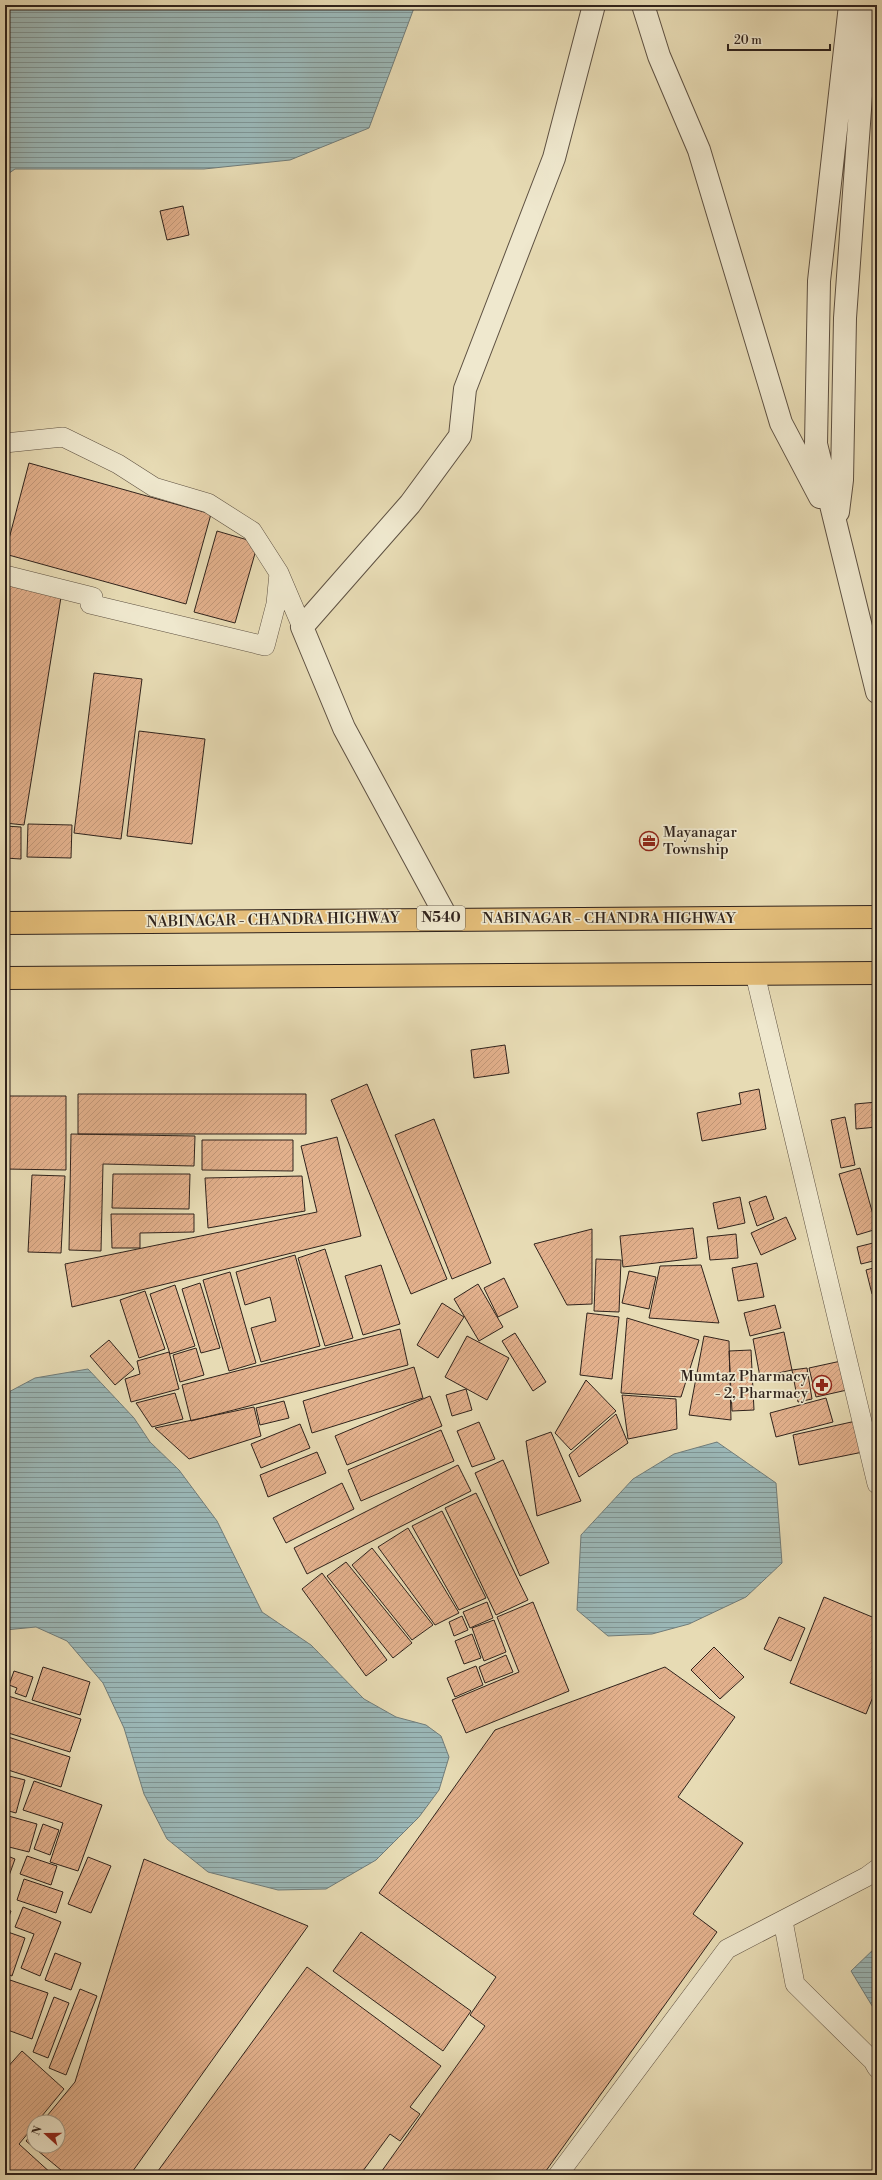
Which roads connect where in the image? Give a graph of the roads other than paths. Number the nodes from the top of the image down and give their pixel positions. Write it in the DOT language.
graph roads {
  1 [pos="594,5"];
  2 [pos="643,5"];
  3 [pos="850,5"];
  4 [pos="871,5"];
  5 [pos="5,443"];
  6 [pos="837,528"];
  7 [pos="279,573"];
  8 [pos="5,575"];
  9 [pos="302,627"];
  10 [pos="877,692"];
  11 [pos="877,917"];
  12 [pos="447,918"];
  13 [pos="5,923"];
  14 [pos="877,973"];
  15 [pos="755,974"];
  16 [pos="5,978"];
  17 [pos="877,1484"];
  18 [pos="877,1869"];
  19 [pos="782,1920"];
  20 [pos="877,2068"];
  21 [pos="558,2175"];
  1 -- 9 [label="street"];
  2 -- 6 [label="street"];
  3 -- 6 [label="street"];
  4 -- 6 [label="street"];
  5 -- 7 [label="lane"];
  6 -- 10 [label="street"];
  7 -- 8 [label="lane"];
  7 -- 9 [label="lane"];
  9 -- 12 [label="street"];
  11 -- 12 [label="highway, NABINAGAR - CHANDRA HIGHWAY / N540"];
  12 -- 13 [label="highway, NABINAGAR - CHANDRA HIGHWAY / N540"];
  14 -- 15 [label="highway"];
  15 -- 16 [label="highway"];
  15 -- 17 [label="lane"];
  18 -- 19 [label="lane"];
  19 -- 20 [label="lane"];
  19 -- 21 [label="lane"];
}
